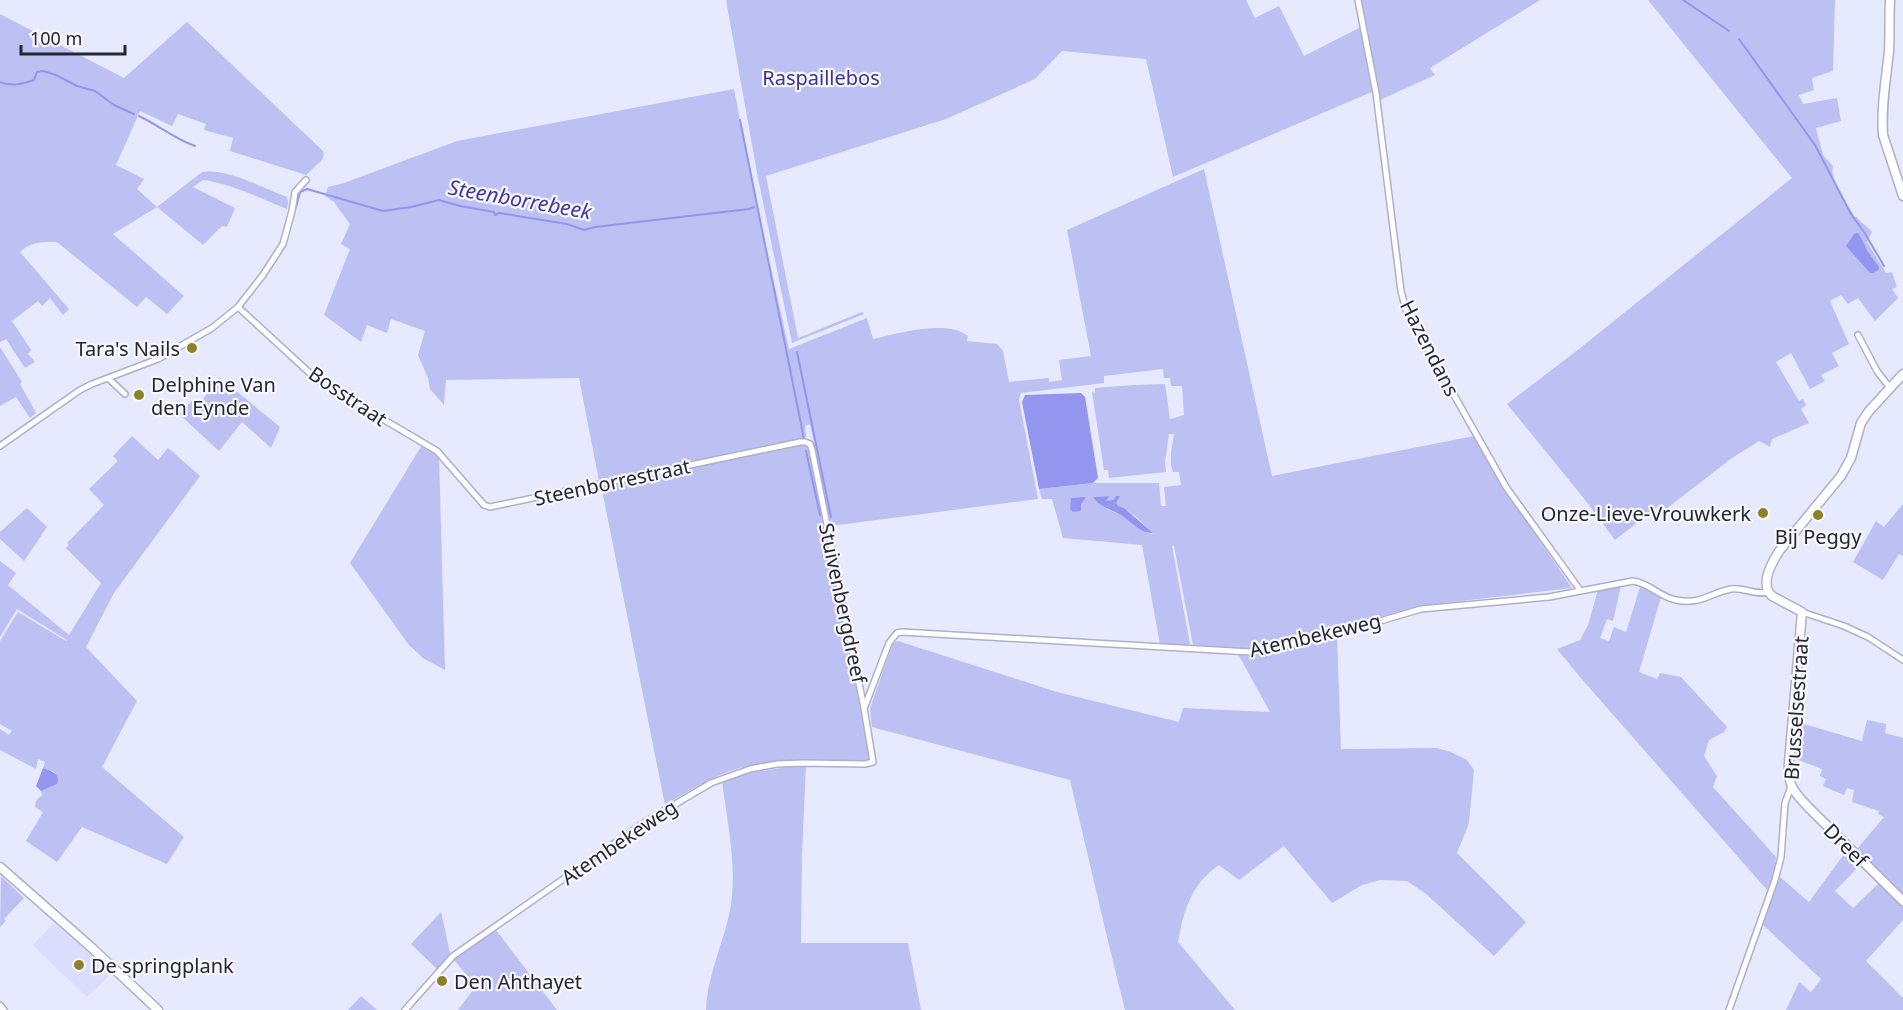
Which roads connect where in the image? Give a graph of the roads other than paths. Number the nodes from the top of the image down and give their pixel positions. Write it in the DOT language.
graph roads {
  1 [pos="1358,0"];
  2 [pos="1890,0"];
  3 [pos="306,180"];
  4 [pos="1903,196"];
  5 [pos="238,307"];
  6 [pos="1858,335"];
  7 [pos="1903,374"];
  8 [pos="109,379"];
  9 [pos="1890,388"];
  10 [pos="125,394"];
  11 [pos="810,444"];
  12 [pos="0,446"];
  13 [pos="437,451"];
  14 [pos="1580,590"];
  15 [pos="1768,592"];
  16 [pos="1802,612"];
  17 [pos="1903,660"];
  18 [pos="864,708"];
  19 [pos="873,762"];
  20 [pos="1791,787"];
  21 [pos="0,867"];
  22 [pos="1903,901"];
  23 [pos="0,1005"];
  24 [pos="4,1010"];
  25 [pos="158,1010"];
  26 [pos="405,1010"];
  27 [pos="1729,1010"];
  1 -- 14 [label="street, Hazendans"];
  2 -- 4 [label="street"];
  3 -- 5 [label="street"];
  5 -- 8 [label="street"];
  5 -- 13 [label="street, Bosstraat"];
  6 -- 9 [label="street"];
  7 -- 9 [label="street"];
  8 -- 10 [label="street"];
  8 -- 12 [label="street"];
  9 -- 15 [label="street"];
  11 -- 13 [label="street, Steenborrestraat"];
  11 -- 18 [label="street, Stuivenbergdreef"];
  14 -- 15 [label="street, Atembekeweg"];
  14 -- 18 [label="street, Atembekeweg"];
  15 -- 16 [label="street"];
  16 -- 17 [label="street"];
  16 -- 20 [label="street, Brusselsestraat"];
  18 -- 19 [label="street, Stuivenbergdreef"];
  19 -- 26 [label="street, Atembekeweg"];
  20 -- 22 [label="street, Dreef"];
  20 -- 27 [label="street, Brusselsestraat"];
  21 -- 25 [label="street"];
  23 -- 24 [label="street"];
}
